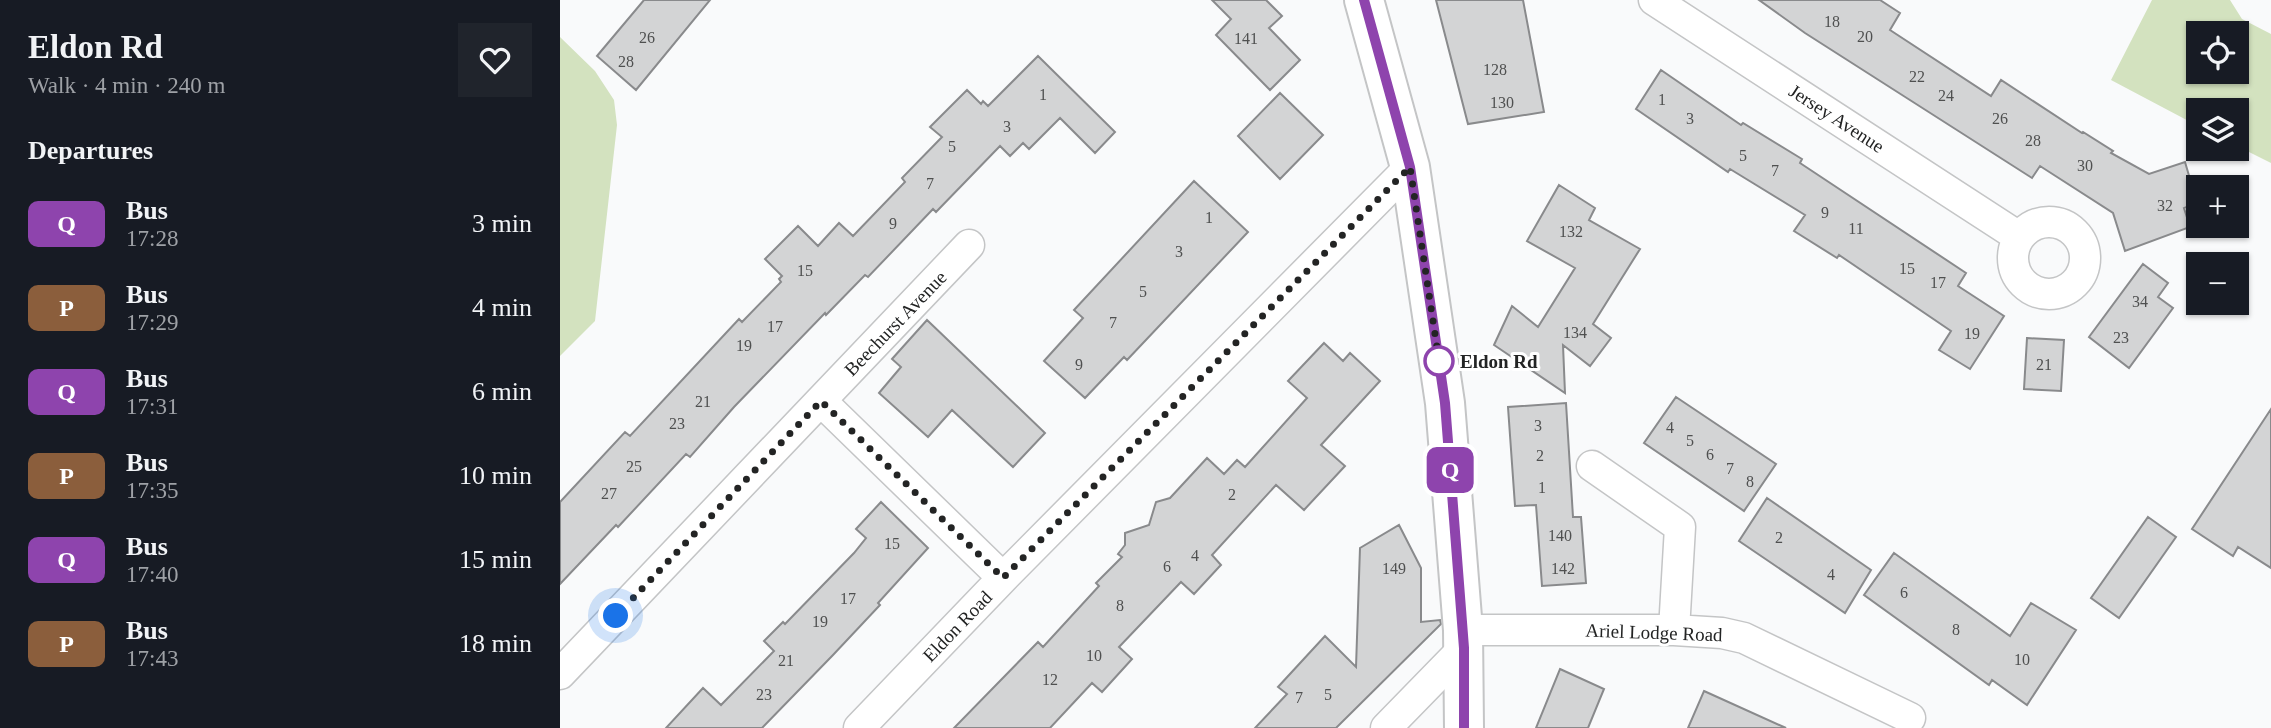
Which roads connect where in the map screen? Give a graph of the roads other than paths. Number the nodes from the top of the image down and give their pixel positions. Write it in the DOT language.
graph roads {
  1 [pos="1364,0"];
  2 [pos="1654,0"];
  3 [pos="1410,167"];
  4 [pos="2019,237"];
  5 [pos="969,245"];
  6 [pos="821,401"];
  7 [pos="1592,466"];
  8 [pos="1003,578"];
  9 [pos="1674,630"];
  10 [pos="1463,639"];
  11 [pos="560,674"];
  12 [pos="1910,718"];
  13 [pos="859,728"];
  14 [pos="1386,728"];
  15 [pos="1464,728"];
  1 -- 3 [label="street"];
  2 -- 4 [label="street, Jersey Avenue"];
  3 -- 8 [label="street, Eldon Road"];
  3 -- 10 [label="street"];
  5 -- 6 [label="street, Beechurst Avenue"];
  6 -- 8 [label="street"];
  6 -- 11 [label="street, Beechurst Avenue"];
  7 -- 9 [label="street"];
  8 -- 13 [label="street, Eldon Road"];
  9 -- 10 [label="street, Ariel Lodge Road"];
  9 -- 12 [label="street, Ariel Lodge Road"];
  10 -- 14 [label="street"];
  10 -- 15 [label="street"];
}
